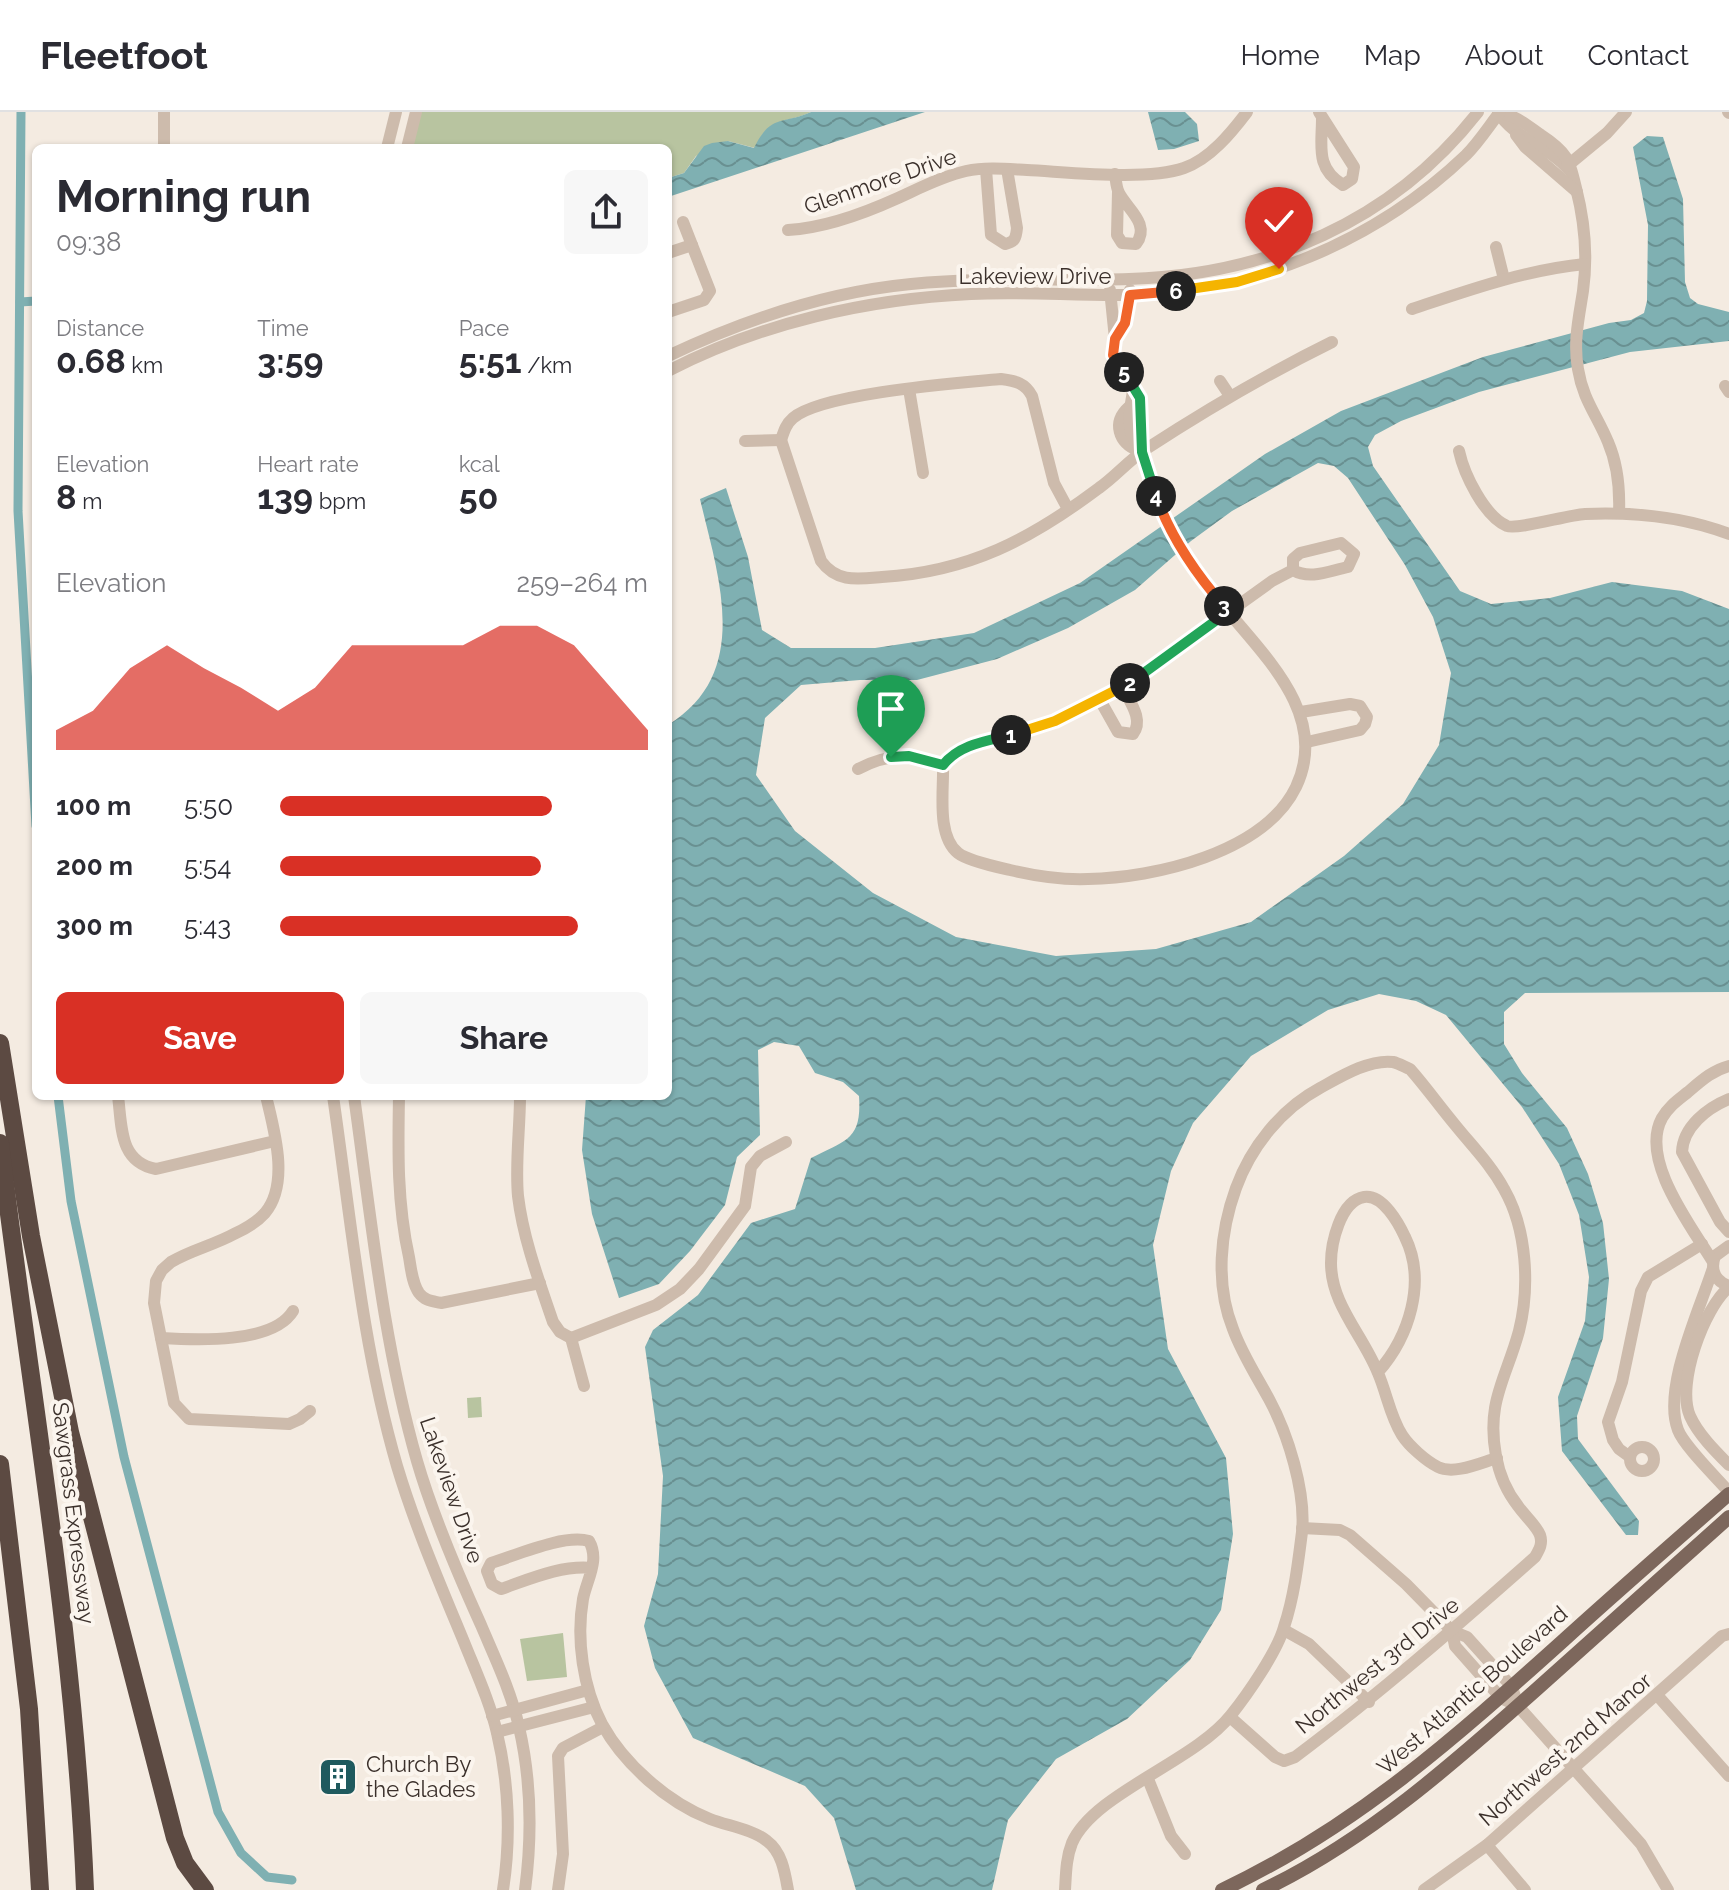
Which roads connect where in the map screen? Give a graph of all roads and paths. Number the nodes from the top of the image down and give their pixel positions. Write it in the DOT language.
graph roads {
  1 [pos="164,112"];
  2 [pos="396,112"];
  3 [pos="416,112"];
  4 [pos="1247,112"];
  5 [pos="1478,112"];
  6 [pos="1499,112"];
  7 [pos="1626,112"];
  8 [pos="1320,115"];
  9 [pos="164,144"];
  10 [pos="388,144"];
  11 [pos="408,144"];
  12 [pos="1565,168"];
  13 [pos="986,169"];
  14 [pos="1007,169"];
  15 [pos="1115,174"];
  16 [pos="1118,192"];
  17 [pos="683,222"];
  18 [pos="788,230"];
  19 [pos="692,245"];
  20 [pos="1496,247"];
  21 [pos="672,252"];
  22 [pos="1585,264"];
  23 [pos="1110,279"];
  24 [pos="1130,279"];
  25 [pos="1504,279"];
  26 [pos="1111,295"];
  27 [pos="1130,295"];
  28 [pos="1412,309"];
  29 [pos="672,311"];
  30 [pos="1115,339"];
  31 [pos="1332,342"];
  32 [pos="672,354"];
  33 [pos="672,369"];
  34 [pos="1220,381"];
  35 [pos="1134,385"];
  36 [pos="909,389"];
  37 [pos="1230,396"];
  38 [pos="781,440"];
  39 [pos="745,441"];
  40 [pos="1459,451"];
  41 [pos="1142,452"];
  42 [pos="923,473"];
  43 [pos="1068,509"];
  44 [pos="1619,513"];
  45 [pos="1729,534"];
  46 [pos="1293,570"];
  47 [pos="1229,611"];
  48 [pos="1123,688"];
  49 [pos="1100,700"];
  50 [pos="1301,712"];
  51 [pos="1307,742"];
  52 [pos="943,765"];
  53 [pos="858,769"];
  54 [pos="0,1043"];
  55 [pos="1729,1066"];
  56 [pos="1729,1099"];
  57 [pos="119,1100"];
  58 [pos="267,1100"];
  59 [pos="334,1100"];
  60 [pos="355,1100"];
  61 [pos="399,1100"];
  62 [pos="520,1100"];
  63 [pos="275,1141"];
  64 [pos="786,1142"];
  65 [pos="0,1143"];
  66 [pos="1728,1231"];
  67 [pos="1703,1245"];
  68 [pos="1725,1247"];
  69 [pos="376,1253"];
  70 [pos="356,1255"];
  71 [pos="1713,1265"];
  72 [pos="540,1283"];
  73 [pos="1729,1287"];
  74 [pos="293,1311"];
  75 [pos="161,1338"];
  76 [pos="571,1338"];
  77 [pos="1378,1372"];
  78 [pos="584,1386"];
  79 [pos="310,1411"];
  80 [pos="1630,1457"];
  81 [pos="1497,1458"];
  82 [pos="0,1464"];
  83 [pos="1729,1465"];
  84 [pos="1729,1493"];
  85 [pos="1729,1517"];
  86 [pos="1302,1528"];
  87 [pos="592,1568"];
  88 [pos="1284,1630"];
  89 [pos="1452,1631"];
  90 [pos="1729,1634"];
  91 [pos="1512,1687"];
  92 [pos="588,1690"];
  93 [pos="1657,1695"];
  94 [pos="1501,1698"];
  95 [pos="1369,1702"];
  96 [pos="1518,1706"];
  97 [pos="594,1707"];
  98 [pos="514,1711"];
  99 [pos="492,1716"];
  100 [pos="1230,1717"];
  101 [pos="519,1726"];
  102 [pos="603,1727"];
  103 [pos="497,1732"];
  104 [pos="1574,1768"];
  105 [pos="1729,1776"];
  106 [pos="1148,1779"];
  107 [pos="1487,1845"];
  108 [pos="1185,1854"];
  109 [pos="40,1890"];
  110 [pos="85,1890"];
  111 [pos="205,1890"];
  112 [pos="503,1890"];
  113 [pos="525,1890"];
  114 [pos="558,1890"];
  115 [pos="788,1890"];
  116 [pos="1065,1890"];
  117 [pos="1222,1890"];
  118 [pos="1263,1890"];
  119 [pos="1424,1890"];
  120 [pos="1525,1890"];
  121 [pos="1668,1890"];
  1 -- 9 [label="street"];
  2 -- 10 [label="street"];
  3 -- 11 [label="street"];
  4 -- 15 [label="street, Glenmore Drive"];
  5 -- 24 [label="street, Lakeview Drive"];
  6 -- 12 [label="street"];
  6 -- 12 [label="street"];
  6 -- 27 [label="street, Lakeview Drive"];
  7 -- 12 [label="street"];
  8 -- 8 [label="street"];
  12 -- 22 [label="street"];
  13 -- 14 [label="street, Glenmore Drive"];
  13 -- 14 [label="street, Glenmore Drive"];
  13 -- 18 [label="street, Glenmore Drive"];
  14 -- 15 [label="street, Glenmore Drive"];
  15 -- 16 [label="street"];
  17 -- 19 [label="street"];
  19 -- 21 [label="street"];
  19 -- 29 [label="street"];
  20 -- 25 [label="street"];
  22 -- 25 [label="street"];
  22 -- 44 [label="street"];
  23 -- 24 [label="street, Lakeview Drive"];
  23 -- 26 [label="street"];
  23 -- 32 [label="street, Lakeview Drive"];
  24 -- 27 [label="street"];
  25 -- 28 [label="street"];
  26 -- 27 [label="street, Lakeview Drive"];
  26 -- 30 [label="street"];
  26 -- 33 [label="street, Lakeview Drive"];
  27 -- 30 [label="street"];
  30 -- 35 [label="street"];
  31 -- 37 [label="street"];
  34 -- 37 [label="street"];
  35 -- 41 [label="street"];
  35 -- 41 [label="street"];
  36 -- 38 [label="street"];
  36 -- 42 [label="street"];
  36 -- 43 [label="street"];
  37 -- 41 [label="street"];
  38 -- 39 [label="street"];
  38 -- 43 [label="street"];
  40 -- 44 [label="street"];
  41 -- 43 [label="street"];
  41 -- 47 [label="street"];
  44 -- 45 [label="street"];
  46 -- 46 [label="street"];
  46 -- 47 [label="street"];
  47 -- 48 [label="street"];
  47 -- 50 [label="street"];
  48 -- 49 [label="street"];
  48 -- 49 [label="street"];
  49 -- 52 [label="street"];
  50 -- 51 [label="street"];
  50 -- 51 [label="street"];
  51 -- 52 [label="street"];
  52 -- 53 [label="street"];
  54 -- 111 [label="highway"];
  55 -- 67 [label="street"];
  56 -- 66 [label="street, West Atlantic Boulevard"];
  57 -- 63 [label="street"];
  58 -- 63 [label="street"];
  59 -- 70 [label="street, Lakeview Drive"];
  60 -- 69 [label="street, Lakeview Drive"];
  61 -- 72 [label="street"];
  62 -- 72 [label="street"];
  63 -- 75 [label="street"];
  64 -- 76 [label="street"];
  65 -- 110 [label="highway, Sawgrass Expressway"];
  66 -- 68 [label="street, West Atlantic Boulevard"];
  67 -- 68 [label="street"];
  67 -- 71 [label="street"];
  67 -- 80 [label="street"];
  68 -- 71 [label="street, West Atlantic Boulevard"];
  69 -- 70 [label="street"];
  69 -- 98 [label="street, Lakeview Drive"];
  70 -- 99 [label="street, Lakeview Drive"];
  71 -- 73 [label="street"];
  71 -- 84 [label="street, West Atlantic Boulevard"];
  72 -- 76 [label="street"];
  73 -- 83 [label="street"];
  74 -- 75 [label="street"];
  75 -- 79 [label="street"];
  76 -- 78 [label="street"];
  77 -- 77 [label="street"];
  77 -- 81 [label="street"];
  81 -- 86 [label="street"];
  81 -- 89 [label="street, Northwest 3rd Drive"];
  82 -- 109 [label="highway"];
  84 -- 91 [label="main road, West Atlantic Boulevard"];
  85 -- 96 [label="main road, West Atlantic Boulevard"];
  86 -- 88 [label="street"];
  86 -- 89 [label="street"];
  87 -- 87 [label="street"];
  87 -- 92 [label="street"];
  88 -- 95 [label="street"];
  88 -- 100 [label="street"];
  89 -- 91 [label="street"];
  89 -- 94 [label="street"];
  89 -- 95 [label="street, Northwest 3rd Drive"];
  90 -- 93 [label="street, Northwest 2nd Manor"];
  91 -- 94 [label="main road, West Atlantic Boulevard"];
  91 -- 96 [label="street"];
  92 -- 97 [label="street"];
  92 -- 98 [label="street"];
  93 -- 104 [label="street, Northwest 2nd Manor"];
  93 -- 105 [label="street"];
  94 -- 96 [label="street"];
  94 -- 117 [label="main road, West Atlantic Boulevard"];
  95 -- 100 [label="street, Northwest 3rd Drive"];
  96 -- 104 [label="street"];
  96 -- 118 [label="main road, West Atlantic Boulevard"];
  97 -- 101 [label="street"];
  97 -- 102 [label="street"];
  98 -- 99 [label="street"];
  98 -- 101 [label="street, Lakeview Drive"];
  99 -- 103 [label="street, Lakeview Drive"];
  100 -- 106 [label="street"];
  101 -- 103 [label="street"];
  101 -- 113 [label="street, Lakeview Drive"];
  102 -- 114 [label="street"];
  102 -- 115 [label="street"];
  103 -- 112 [label="street, Lakeview Drive"];
  104 -- 107 [label="street, Northwest 2nd Manor"];
  104 -- 121 [label="street"];
  106 -- 108 [label="street"];
  106 -- 116 [label="street"];
  107 -- 119 [label="street, Northwest 2nd Manor"];
  107 -- 120 [label="street"];
}
